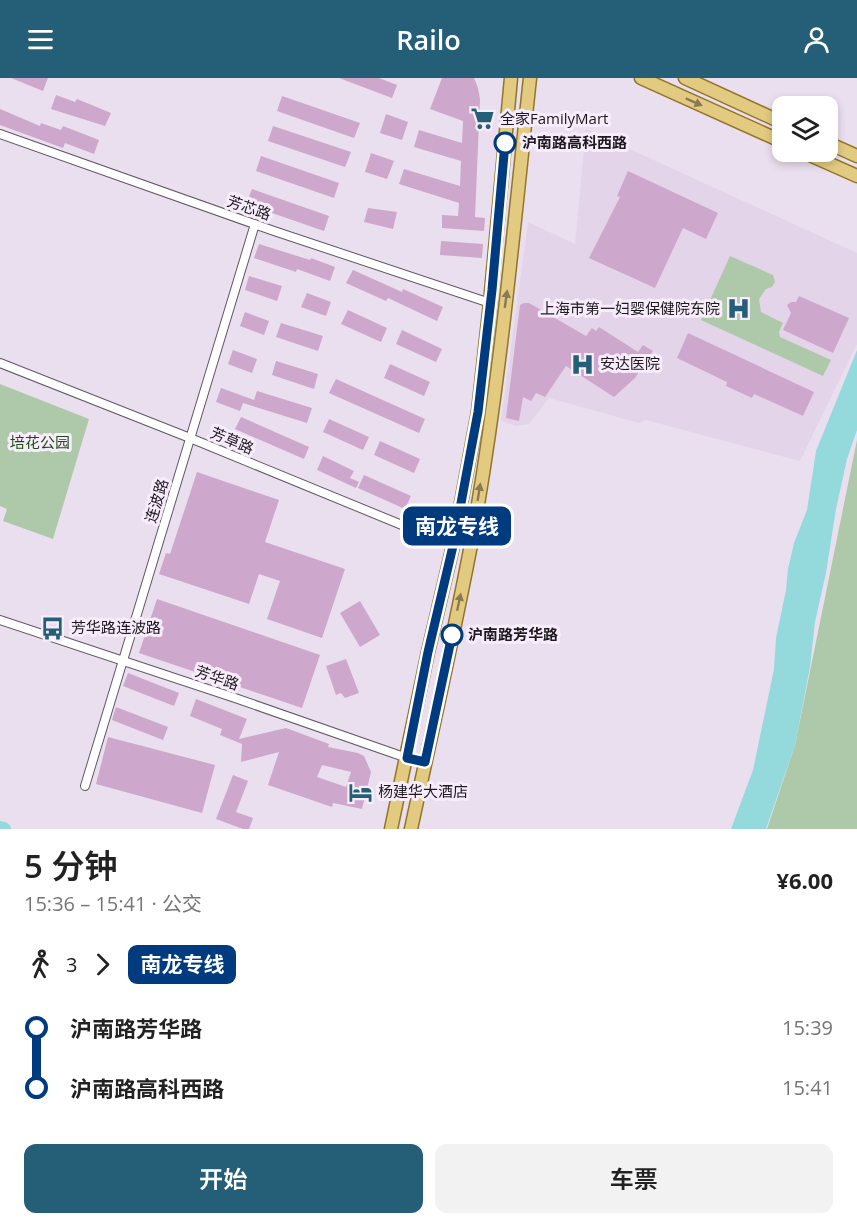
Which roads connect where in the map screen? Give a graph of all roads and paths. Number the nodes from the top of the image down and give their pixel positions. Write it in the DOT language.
graph roads {
  1 [pos="511,78"];
  2 [pos="530,78"];
  3 [pos="641,78"];
  4 [pos="685,78"];
  5 [pos="772,118"];
  6 [pos="772,132"];
  7 [pos="0,134"];
  8 [pos="769,136"];
  9 [pos="772,137"];
  10 [pos="838,147"];
  11 [pos="857,156"];
  12 [pos="826,162"];
  13 [pos="857,176"];
  14 [pos="255,224"];
  15 [pos="490,303"];
  16 [pos="0,363"];
  17 [pos="190,438"];
  18 [pos="453,546"];
  19 [pos="0,620"];
  20 [pos="123,660"];
  21 [pos="407,758"];
  22 [pos="425,762"];
  23 [pos="85,786"];
  24 [pos="391,829"];
  25 [pos="411,829"];
  1 -- 15 [label="main road"];
  22 -- 2 [label="main road, one-way"];
  3 -- 8 [label="main road, one-way"];
  4 -- 5 [label="main road"];
  6 -- 8 [label="street"];
  7 -- 14 [label="street, 芳芯路"];
  8 -- 9 [label="main road"];
  10 -- 11 [label="main road"];
  12 -- 13 [label="main road"];
  14 -- 15 [label="street, 芳芯路"];
  14 -- 17 [label="street, 连波路"];
  15 -- 18 [label="main road"];
  16 -- 17 [label="street, 芳草路"];
  17 -- 18 [label="street, 芳草路"];
  17 -- 20 [label="street, 连波路"];
  18 -- 21 [label="main road"];
  19 -- 20 [label="street, 芳华路"];
  20 -- 21 [label="street, 芳华路"];
  20 -- 23 [label="street, 连波路"];
  21 -- 22 [label="street, 芳华路"];
  21 -- 24 [label="main road"];
  22 -- 25 [label="main road"];
}
